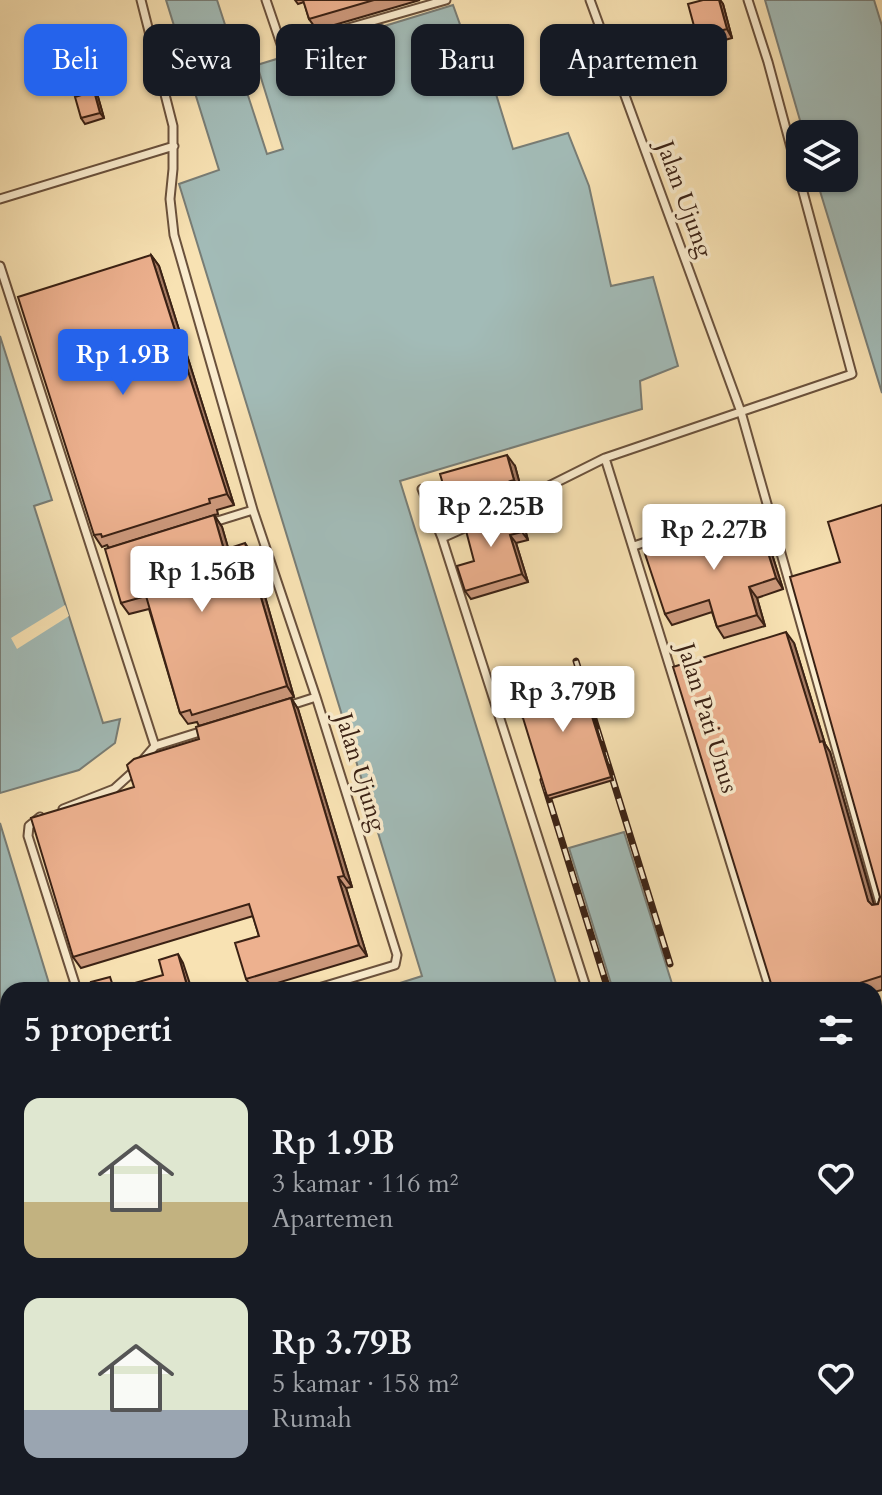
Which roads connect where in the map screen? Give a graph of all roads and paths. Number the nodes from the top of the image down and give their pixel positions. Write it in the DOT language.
graph roads {
  1 [pos="141,0"];
  2 [pos="266,0"];
  3 [pos="446,0"];
  4 [pos="590,0"];
  5 [pos="748,0"];
  6 [pos="174,146"];
  7 [pos="0,199"];
  8 [pos="0,266"];
  9 [pos="741,412"];
  10 [pos="605,458"];
  11 [pos="422,489"];
  12 [pos="253,510"];
  13 [pos="196,528"];
  14 [pos="687,528"];
  15 [pos="442,538"];
  16 [pos="634,546"];
  17 [pos="109,554"];
  18 [pos="95,559"];
  19 [pos="316,697"];
  20 [pos="272,710"];
  21 [pos="214,728"];
  22 [pos="155,746"];
  23 [pos="56,811"];
  24 [pos="44,815"];
  25 [pos="882,910"];
  26 [pos="74,982"];
  27 [pos="339,982"];
  28 [pos="584,982"];
  29 [pos="768,982"];
  1 -- 6 [label="lane, Jalan Ujung"];
  2 -- 3 [label="lane"];
  4 -- 9 [label="lane, Jalan Ujung"];
  5 -- 9 [label="lane"];
  6 -- 7 [label="lane"];
  6 -- 12 [label="lane, Jalan Ujung"];
  8 -- 18 [label="lane"];
  9 -- 10 [label="lane"];
  9 -- 25 [label="lane, Jalan Ujung"];
  10 -- 15 [label="lane"];
  10 -- 16 [label="lane, Jalan Pati Unus"];
  11 -- 15 [label="lane"];
  12 -- 13 [label="lane"];
  12 -- 19 [label="lane, Jalan Ujung"];
  14 -- 16 [label="lane"];
  15 -- 28 [label="lane"];
  16 -- 29 [label="lane, Jalan Pati Unus"];
  17 -- 18 [label="lane"];
  18 -- 22 [label="lane"];
  19 -- 20 [label="lane"];
  19 -- 27 [label="lane, Jalan Ujung"];
  21 -- 22 [label="lane"];
  22 -- 23 [label="lane"];
  24 -- 26 [label="lane"];
}
